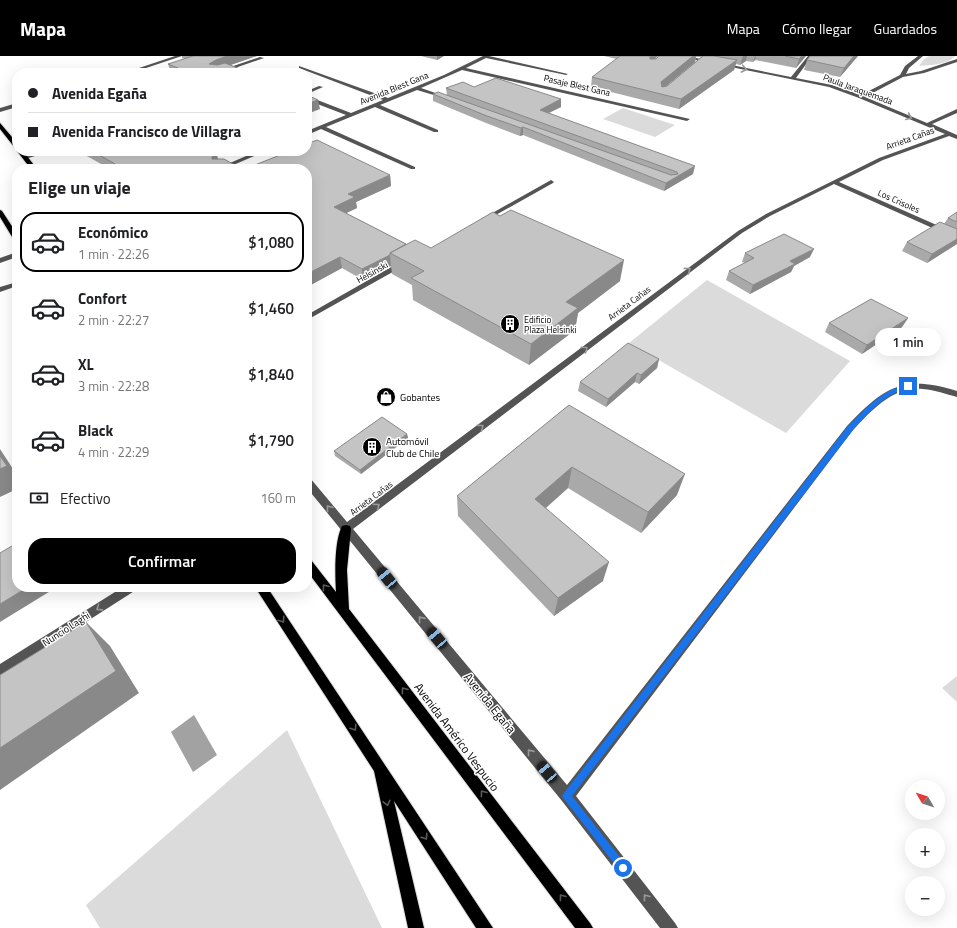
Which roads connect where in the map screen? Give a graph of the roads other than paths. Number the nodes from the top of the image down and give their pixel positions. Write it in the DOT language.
graph roads {
  1 [pos="180,56"];
  2 [pos="679,56"];
  3 [pos="810,56"];
  4 [pos="921,56"];
  5 [pos="486,57"];
  6 [pos="686,57"];
  7 [pos="262,58"];
  8 [pos="957,60"];
  9 [pos="142,68"];
  10 [pos="231,68"];
  11 [pos="463,69"];
  12 [pos="312,71"];
  13 [pos="566,74"];
  14 [pos="902,76"];
  15 [pos="793,78"];
  16 [pos="321,88"];
  17 [pos="417,88"];
  18 [pos="312,91"];
  19 [pos="861,97"];
  20 [pos="312,100"];
  21 [pos="388,100"];
  22 [pos="449,100"];
  23 [pos="375,105"];
  24 [pos="12,106"];
  25 [pos="0,110"];
  26 [pos="957,111"];
  27 [pos="351,115"];
  28 [pos="687,119"];
  29 [pos="926,124"];
  30 [pos="0,125"];
  31 [pos="321,127"];
  32 [pos="312,131"];
  33 [pos="436,131"];
  34 [pos="953,136"];
  35 [pos="12,141"];
  36 [pos="32,156"];
  37 [pos="252,156"];
  38 [pos="25,158"];
  39 [pos="30,164"];
  40 [pos="234,164"];
  41 [pos="413,168"];
  42 [pos="550,182"];
  43 [pos="834,182"];
  44 [pos="1,214"];
  45 [pos="474,225"];
  46 [pos="12,229"];
  47 [pos="957,237"];
  48 [pos="12,256"];
  49 [pos="411,260"];
  50 [pos="0,261"];
  51 [pos="12,286"];
  52 [pos="0,290"];
  53 [pos="312,315"];
  54 [pos="957,394"];
  55 [pos="312,487"];
  56 [pos="346,529"];
  57 [pos="312,570"];
  58 [pos="124,592"];
  59 [pos="264,592"];
  60 [pos="343,611"];
  61 [pos="0,671"];
  62 [pos="379,765"];
  63 [pos="567,796"];
  64 [pos="416,928"];
  65 [pos="485,928"];
  66 [pos="585,928"];
  67 [pos="670,928"];
  1 -- 9 [label="street"];
  2 -- 6 [label="street, Paula Jaraquemada"];
  3 -- 15 [label="street"];
  4 -- 14 [label="street"];
  5 -- 11 [label="street, Avenida Blest Gana"];
  5 -- 13 [label="street, Pasaje Blest Gana"];
  6 -- 15 [label="street, Paula Jaraquemada, one-way"];
  7 -- 10 [label="street"];
  8 -- 14 [label="street"];
  11 -- 17 [label="street, Avenida Blest Gana"];
  11 -- 28 [label="street, Pasaje Blest Gana"];
  12 -- 21 [label="street"];
  14 -- 19 [label="street"];
  15 -- 19 [label="street, Paula Jaraquemada"];
  16 -- 18 [label="street"];
  17 -- 21 [label="street, Avenida Blest Gana"];
  17 -- 22 [label="street"];
  19 -- 29 [label="street, Paula Jaraquemada, one-way"];
  20 -- 27 [label="street"];
  21 -- 23 [label="street, Avenida Blest Gana"];
  23 -- 27 [label="street, Avenida Blest Gana"];
  23 -- 33 [label="street"];
  24 -- 25 [label="street"];
  26 -- 29 [label="street"];
  27 -- 31 [label="street, Avenida Blest Gana"];
  29 -- 34 [label="street, Paula Jaraquemada"];
  30 -- 35 [label="main road"];
  31 -- 32 [label="street, Avenida Blest Gana"];
  31 -- 41 [label="street"];
  34 -- 43 [label="street, Arrieta Cañas"];
  36 -- 38 [label="street"];
  37 -- 40 [label="street"];
  38 -- 39 [label="main road"];
  42 -- 45 [label="street"];
  43 -- 47 [label="street, Los Crisoles"];
  56 -- 43 [label="street, Arrieta Cañas, one-way"];
  44 -- 46 [label="main road"];
  48 -- 50 [label="street"];
  49 -- 53 [label="street, Helsinski"];
  51 -- 52 [label="street"];
  54 -- 63 [label="street"];
  56 -- 55 [label="street, Avenida Egaña, one-way"];
  56 -- 60 [label="main road"];
  63 -- 56 [label="street, Avenida Egaña, one-way"];
  60 -- 57 [label="main road, Avenida Américo Vespucio, one-way"];
  58 -- 61 [label="street, Nuncio Laghi, one-way"];
  59 -- 62 [label="main road, one-way"];
  66 -- 60 [label="main road, Avenida Américo Vespucio, one-way"];
  62 -- 64 [label="main road, one-way"];
  62 -- 65 [label="main road, one-way"];
  67 -- 63 [label="street, Avenida Egaña, one-way"];
}
